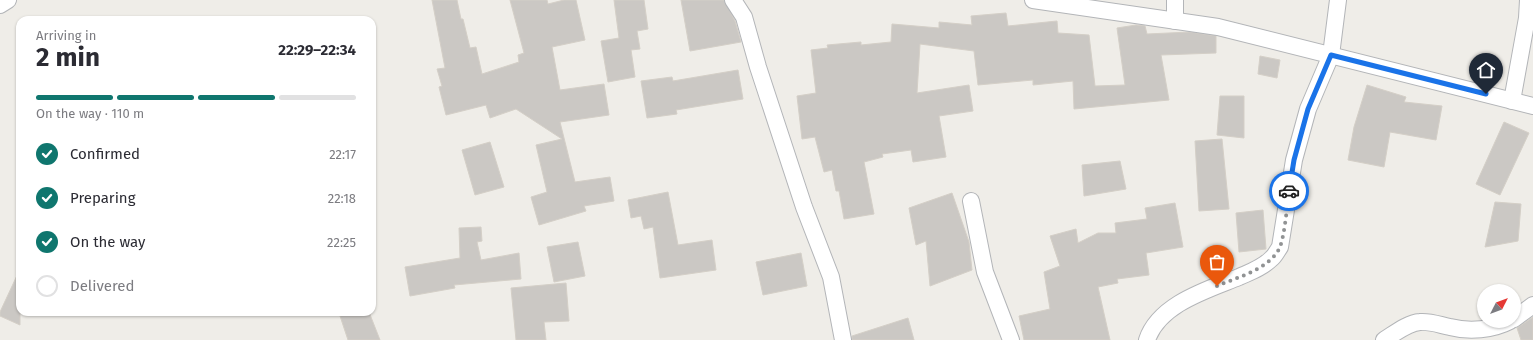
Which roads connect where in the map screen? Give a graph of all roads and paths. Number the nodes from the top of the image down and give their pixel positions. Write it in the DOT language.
graph roads {
  1 [pos="8,0"];
  2 [pos="733,0"];
  3 [pos="1175,0"];
  4 [pos="1338,0"];
  5 [pos="1528,0"];
  6 [pos="1042,1"];
  7 [pos="0,5"];
  8 [pos="1174,21"];
  9 [pos="1331,55"];
  10 [pos="1512,100"];
  11 [pos="1533,106"];
  12 [pos="971,202"];
  13 [pos="1533,305"];
  14 [pos="1521,314"];
  15 [pos="1486,328"];
  16 [pos="843,340"];
  17 [pos="1011,340"];
  18 [pos="1147,340"];
  19 [pos="1384,340"];
  1 -- 7 [label="street"];
  2 -- 16 [label="street"];
  3 -- 8 [label="street"];
  4 -- 9 [label="street"];
  5 -- 10 [label="street"];
  6 -- 8 [label="street"];
  8 -- 9 [label="street"];
  9 -- 10 [label="street"];
  9 -- 18 [label="street"];
  10 -- 11 [label="street"];
  12 -- 17 [label="street"];
  13 -- 14 [label="street"];
  15 -- 19 [label="street"];
}
